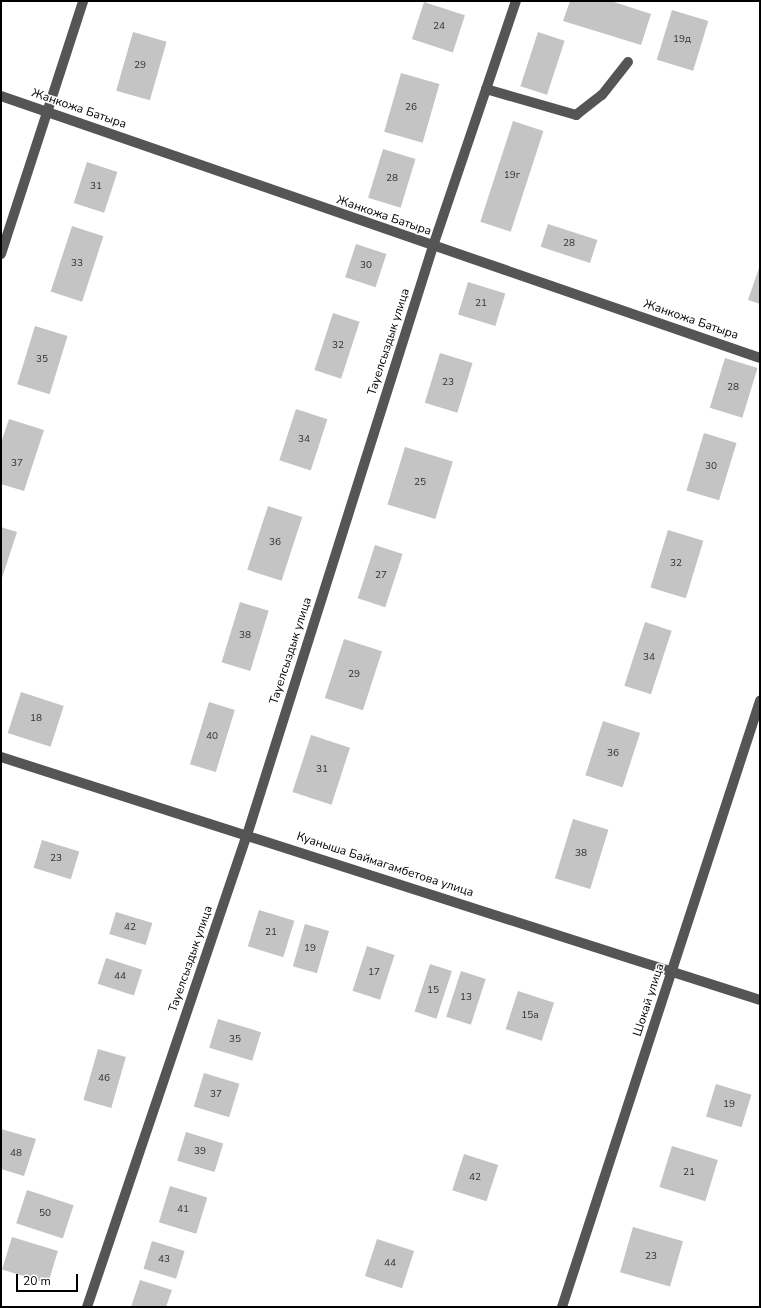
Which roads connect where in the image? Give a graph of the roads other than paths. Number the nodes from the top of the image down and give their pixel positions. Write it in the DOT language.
graph roads {
  1 [pos="83,1"];
  2 [pos="516,1"];
  3 [pos="628,62"];
  4 [pos="486,89"];
  5 [pos="1,96"];
  6 [pos="48,112"];
  7 [pos="433,246"];
  8 [pos="1,254"];
  9 [pos="760,358"];
  10 [pos="760,701"];
  11 [pos="1,757"];
  12 [pos="246,835"];
  13 [pos="672,971"];
  14 [pos="760,1000"];
  15 [pos="87,1307"];
  16 [pos="562,1307"];
  1 -- 6 [label="street"];
  2 -- 4 [label="street, Тауелсыздык улица"];
  3 -- 4 [label="street"];
  4 -- 7 [label="street, Тауелсыздык улица"];
  5 -- 6 [label="street, Жанкожа Батыра"];
  6 -- 7 [label="street, Жанкожа Батыра"];
  6 -- 8 [label="street"];
  7 -- 9 [label="street, Жанкожа Батыра"];
  7 -- 12 [label="street, Тауелсыздык улица"];
  10 -- 13 [label="street, Шокай улица"];
  11 -- 12 [label="street, Куаныша Баймагамбетова улица"];
  12 -- 13 [label="street, Куаныша Баймагамбетова улица"];
  12 -- 15 [label="street, Тауелсыздык улица"];
  13 -- 14 [label="street, Куаныша Баймагамбетова улица"];
  13 -- 16 [label="street, Шокай улица"];
}
